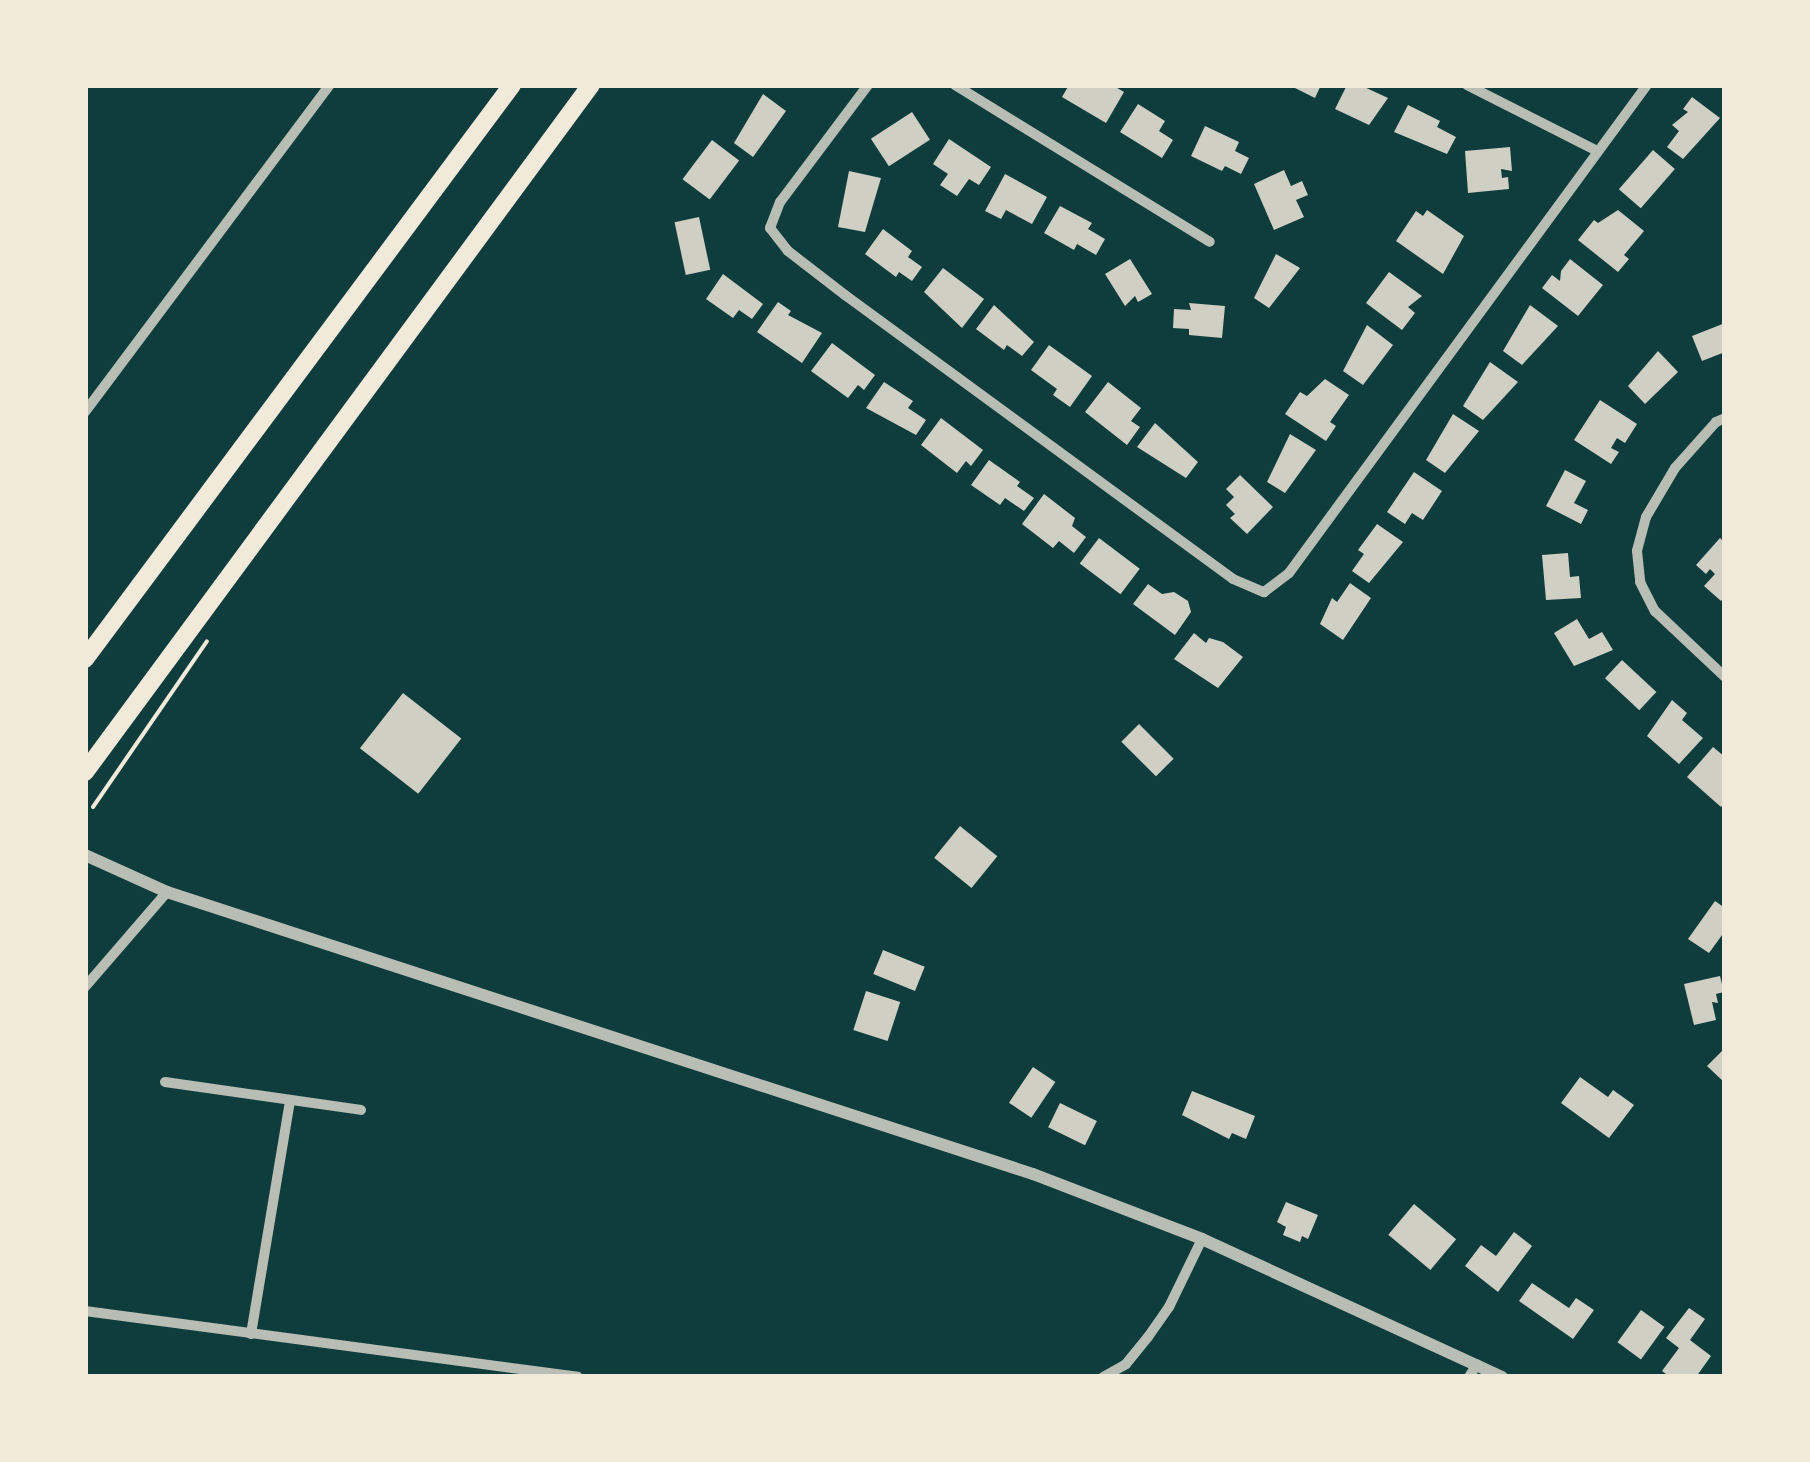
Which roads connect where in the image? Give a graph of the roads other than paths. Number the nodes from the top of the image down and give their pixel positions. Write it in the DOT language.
graph roads {
  1 [pos="330,85"];
  2 [pos="512,85"];
  3 [pos="591,85"];
  4 [pos="868,85"];
  5 [pos="955,85"];
  6 [pos="1467,85"];
  7 [pos="1647,85"];
  8 [pos="1597,151"];
  9 [pos="1210,242"];
  10 [pos="85,412"];
  11 [pos="1725,418"];
  12 [pos="85,659"];
  13 [pos="1725,678"];
  14 [pos="85,772"];
  15 [pos="85,855"];
  16 [pos="167,892"];
  17 [pos="85,987"];
  18 [pos="165,1082"];
  19 [pos="290,1101"];
  20 [pos="362,1110"];
  21 [pos="1202,1238"];
  22 [pos="85,1311"];
  23 [pos="251,1334"];
  24 [pos="1477,1364"];
  25 [pos="578,1377"];
  26 [pos="1103,1377"];
  27 [pos="1469,1377"];
  28 [pos="1502,1377"];
  1 -- 10 [label="street"];
  2 -- 12 [label="highway"];
  3 -- 14 [label="highway"];
  4 -- 8 [label="street"];
  5 -- 9 [label="street"];
  6 -- 8 [label="street"];
  7 -- 8 [label="street"];
  11 -- 13 [label="street"];
  15 -- 16 [label="street"];
  16 -- 17 [label="street"];
  16 -- 21 [label="street"];
  18 -- 19 [label="street"];
  19 -- 20 [label="street"];
  19 -- 23 [label="street"];
  21 -- 24 [label="street"];
  21 -- 26 [label="street"];
  22 -- 23 [label="street"];
  23 -- 25 [label="street"];
  24 -- 27 [label="street"];
  24 -- 28 [label="street"];
}
